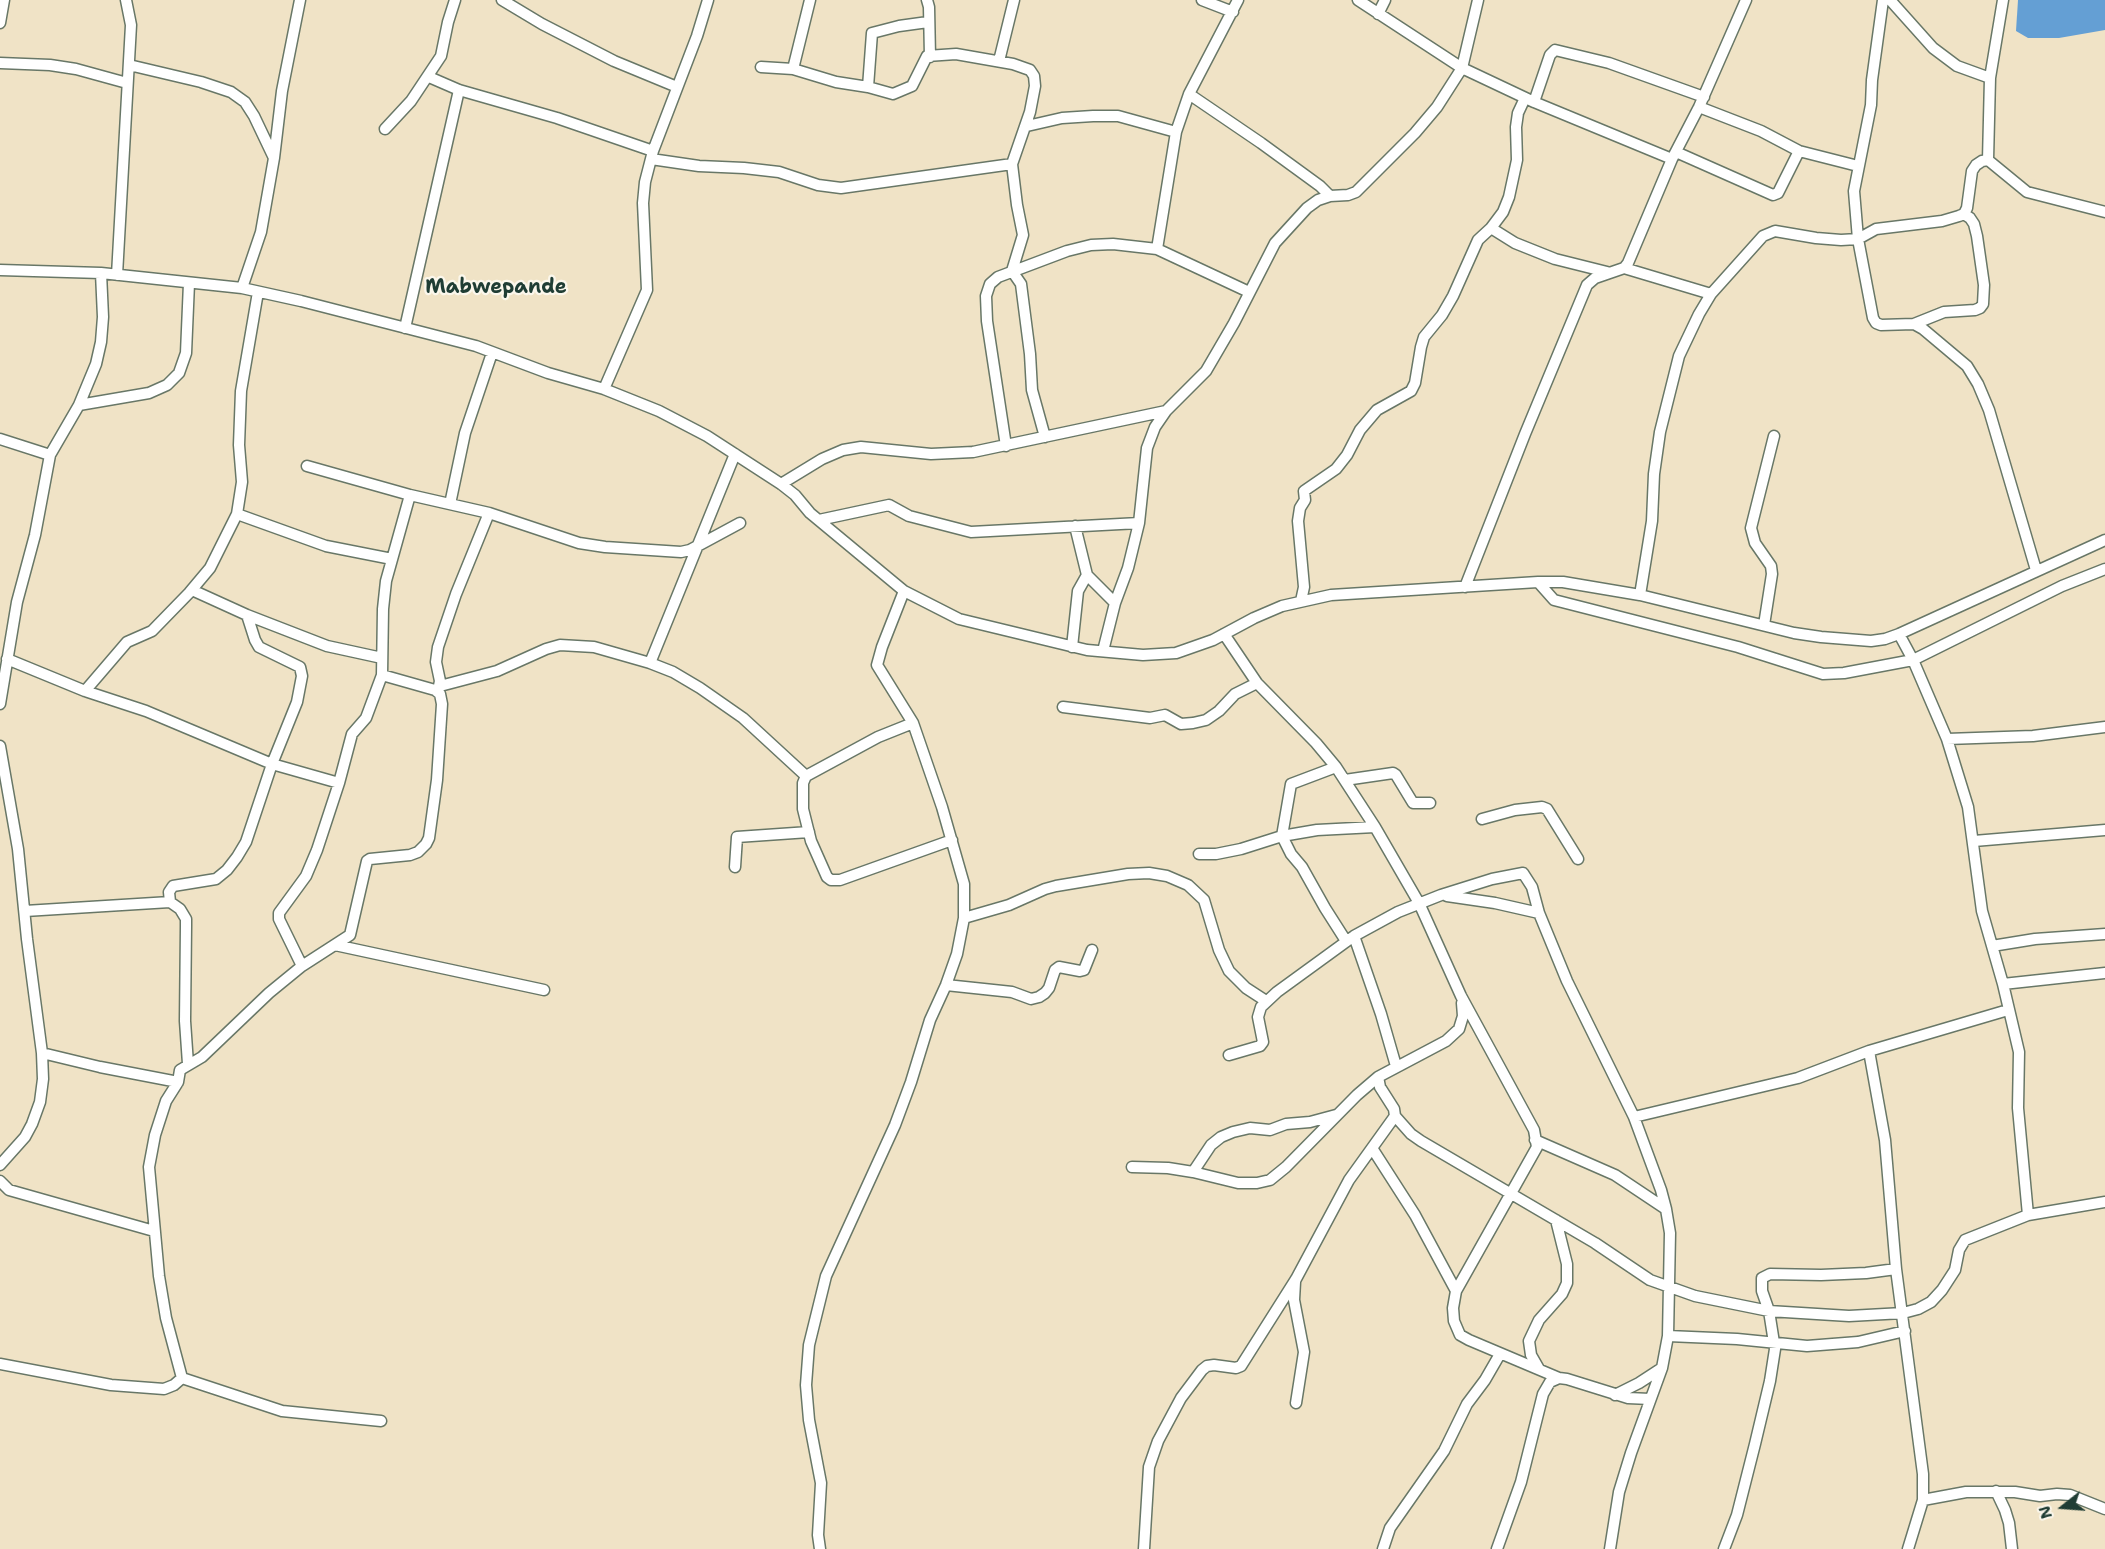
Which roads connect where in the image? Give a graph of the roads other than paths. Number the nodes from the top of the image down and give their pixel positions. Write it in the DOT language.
graph roads {
  1 [pos="4,0"];
  2 [pos="125,0"];
  3 [pos="300,0"];
  4 [pos="455,0"];
  5 [pos="502,0"];
  6 [pos="708,0"];
  7 [pos="810,0"];
  8 [pos="927,0"];
  9 [pos="1014,0"];
  10 [pos="1202,0"];
  11 [pos="1238,0"];
  12 [pos="1358,0"];
  13 [pos="1385,0"];
  14 [pos="1478,0"];
  15 [pos="1746,0"];
  16 [pos="1883,0"];
  17 [pos="1890,0"];
  18 [pos="2003,0"];
  19 [pos="1233,12"];
  20 [pos="1378,14"];
  21 [pos="0,22"];
  22 [pos="928,22"];
  23 [pos="930,57"];
  24 [pos="999,61"];
  25 [pos="0,63"];
  26 [pos="129,65"];
  27 [pos="761,67"];
  28 [pos="1462,68"];
  29 [pos="793,69"];
  30 [pos="429,77"];
  31 [pos="1990,78"];
  32 [pos="127,83"];
  33 [pos="677,87"];
  34 [pos="868,87"];
  35 [pos="459,90"];
  36 [pos="1189,94"];
  37 [pos="1529,100"];
  38 [pos="1701,102"];
  39 [pos="1027,126"];
  40 [pos="385,129"];
  41 [pos="1176,132"];
  42 [pos="1799,151"];
  43 [pos="652,155"];
  44 [pos="1674,155"];
  45 [pos="274,158"];
  46 [pos="1988,160"];
  47 [pos="1012,164"];
  48 [pos="1858,166"];
  49 [pos="1330,196"];
  50 [pos="2105,212"];
  51 [pos="1964,214"];
  52 [pos="1491,228"];
  53 [pos="1858,239"];
  54 [pos="1157,249"];
  55 [pos="1624,268"];
  56 [pos="0,270"];
  57 [pos="1012,271"];
  58 [pos="1607,272"];
  59 [pos="101,273"];
  60 [pos="117,275"];
  61 [pos="189,283"];
  62 [pos="242,288"];
  63 [pos="258,292"];
  64 [pos="1249,292"];
  65 [pos="1712,294"];
  66 [pos="1914,324"];
  67 [pos="405,328"];
  68 [pos="492,353"];
  69 [pos="604,389"];
  70 [pos="80,405"];
  71 [pos="1166,411"];
  72 [pos="1774,436"];
  73 [pos="1045,437"];
  74 [pos="0,440"];
  75 [pos="1006,446"];
  76 [pos="735,454"];
  77 [pos="50,455"];
  78 [pos="307,466"];
  79 [pos="781,484"];
  80 [pos="410,495"];
  81 [pos="450,504"];
  82 [pos="489,513"];
  83 [pos="237,514"];
  84 [pos="819,520"];
  85 [pos="740,523"];
  86 [pos="1139,523"];
  87 [pos="1075,526"];
  88 [pos="2105,540"];
  89 [pos="698,546"];
  90 [pos="392,558"];
  91 [pos="2105,569"];
  92 [pos="2036,570"];
  93 [pos="1087,575"];
  94 [pos="1538,582"];
  95 [pos="1466,587"];
  96 [pos="192,590"];
  97 [pos="904,591"];
  98 [pos="1640,595"];
  99 [pos="1301,601"];
  100 [pos="1115,603"];
  101 [pos="248,615"];
  102 [pos="1764,625"];
  103 [pos="1224,634"];
  104 [pos="1899,634"];
  105 [pos="1072,647"];
  106 [pos="1103,651"];
  107 [pos="382,657"];
  108 [pos="7,659"];
  109 [pos="1914,660"];
  110 [pos="650,663"];
  111 [pos="382,675"];
  112 [pos="1257,683"];
  113 [pos="439,689"];
  114 [pos="85,691"];
  115 [pos="0,704"];
  116 [pos="1063,707"];
  117 [pos="913,723"];
  118 [pos="2105,728"];
  119 [pos="1947,739"];
  120 [pos="0,746"];
  121 [pos="272,764"];
  122 [pos="1336,767"];
  123 [pos="806,776"];
  124 [pos="1345,780"];
  125 [pos="339,783"];
  126 [pos="5,800"];
  127 [pos="1430,803"];
  128 [pos="1482,819"];
  129 [pos="1375,827"];
  130 [pos="2105,830"];
  131 [pos="809,832"];
  132 [pos="1282,836"];
  133 [pos="952,840"];
  134 [pos="1974,841"];
  135 [pos="1199,854"];
  136 [pos="1578,860"];
  137 [pos="735,867"];
  138 [pos="1441,895"];
  139 [pos="170,902"];
  140 [pos="1419,903"];
  141 [pos="25,911"];
  142 [pos="1539,913"];
  143 [pos="964,918"];
  144 [pos="2105,934"];
  145 [pos="1350,938"];
  146 [pos="335,945"];
  147 [pos="1992,946"];
  148 [pos="1092,950"];
  149 [pos="302,966"];
  150 [pos="2105,972"];
  151 [pos="2003,984"];
  152 [pos="946,986"];
  153 [pos="544,990"];
  154 [pos="1461,996"];
  155 [pos="1266,1001"];
  156 [pos="2008,1010"];
  157 [pos="1869,1051"];
  158 [pos="42,1053"];
  159 [pos="1229,1055"];
  160 [pos="188,1064"];
  161 [pos="1396,1066"];
  162 [pos="1378,1077"];
  163 [pos="178,1082"];
  164 [pos="1338,1115"];
  165 [pos="1395,1116"];
  166 [pos="1635,1118"];
  167 [pos="1535,1140"];
  168 [pos="1372,1148"];
  169 [pos="0,1165"];
  170 [pos="1132,1167"];
  171 [pos="1193,1172"];
  172 [pos="0,1181"];
  173 [pos="1511,1194"];
  174 [pos="2105,1202"];
  175 [pos="1666,1209"];
  176 [pos="2028,1215"];
  177 [pos="1556,1220"];
  178 [pos="154,1231"];
  179 [pos="1896,1269"];
  180 [pos="1296,1279"];
  181 [pos="1669,1288"];
  182 [pos="1456,1291"];
  183 [pos="1769,1311"];
  184 [pos="1904,1313"];
  185 [pos="1905,1331"];
  186 [pos="1668,1336"];
  187 [pos="1775,1342"];
  188 [pos="1500,1354"];
  189 [pos="0,1365"];
  190 [pos="1662,1368"];
  191 [pos="1539,1369"];
  192 [pos="182,1378"];
  193 [pos="1559,1378"];
  194 [pos="1616,1395"];
  195 [pos="1650,1399"];
  196 [pos="1296,1402"];
  197 [pos="381,1421"];
  198 [pos="1996,1491"];
  199 [pos="1923,1500"];
  200 [pos="2105,1509"];
  201 [pos="820,1549"];
  202 [pos="1144,1549"];
  203 [pos="1383,1549"];
  204 [pos="1497,1549"];
  205 [pos="1610,1549"];
  206 [pos="1724,1549"];
  207 [pos="1908,1549"];
  208 [pos="2013,1549"];
  1 -- 21 [label="street"];
  2 -- 26 [label="street"];
  3 -- 45 [label="street"];
  4 -- 30 [label="street"];
  5 -- 33 [label="street"];
  6 -- 33 [label="street"];
  7 -- 29 [label="street"];
  8 -- 22 [label="street"];
  9 -- 24 [label="street"];
  10 -- 19 [label="street"];
  11 -- 19 [label="street"];
  12 -- 20 [label="street"];
  13 -- 20 [label="street"];
  14 -- 28 [label="street"];
  15 -- 38 [label="street"];
  16 -- 48 [label="street"];
  17 -- 31 [label="street"];
  18 -- 31 [label="street"];
  19 -- 36 [label="street"];
  20 -- 28 [label="street"];
  22 -- 23 [label="street"];
  22 -- 34 [label="street"];
  23 -- 24 [label="street"];
  23 -- 34 [label="street"];
  24 -- 39 [label="street"];
  25 -- 32 [label="street"];
  26 -- 32 [label="street"];
  26 -- 45 [label="street"];
  27 -- 29 [label="street"];
  28 -- 37 [label="street"];
  28 -- 49 [label="street"];
  29 -- 34 [label="street"];
  30 -- 35 [label="street"];
  30 -- 40 [label="street"];
  31 -- 46 [label="street"];
  32 -- 60 [label="street"];
  33 -- 43 [label="street"];
  35 -- 43 [label="street"];
  35 -- 67 [label="street"];
  36 -- 41 [label="street"];
  36 -- 49 [label="street"];
  37 -- 38 [label="street"];
  37 -- 44 [label="street"];
  37 -- 52 [label="street"];
  38 -- 42 [label="street"];
  38 -- 44 [label="street"];
  39 -- 41 [label="street"];
  39 -- 47 [label="street"];
  41 -- 54 [label="street"];
  42 -- 44 [label="street"];
  42 -- 48 [label="street"];
  43 -- 47 [label="street"];
  43 -- 69 [label="street"];
  44 -- 55 [label="street"];
  45 -- 62 [label="street"];
  46 -- 50 [label="street"];
  46 -- 51 [label="street"];
  47 -- 57 [label="street"];
  48 -- 53 [label="street"];
  49 -- 64 [label="street"];
  51 -- 53 [label="street"];
  51 -- 66 [label="street"];
  52 -- 58 [label="street"];
  52 -- 99 [label="street"];
  53 -- 65 [label="street"];
  53 -- 66 [label="street"];
  54 -- 57 [label="street"];
  54 -- 64 [label="street"];
  55 -- 58 [label="street"];
  55 -- 65 [label="street"];
  56 -- 59 [label="street"];
  57 -- 73 [label="street"];
  57 -- 75 [label="street"];
  58 -- 95 [label="street"];
  59 -- 60 [label="street"];
  59 -- 70 [label="street"];
  60 -- 61 [label="street"];
  61 -- 62 [label="street"];
  61 -- 70 [label="street"];
  62 -- 63 [label="street"];
  63 -- 67 [label="street"];
  63 -- 83 [label="street"];
  64 -- 71 [label="street"];
  65 -- 98 [label="street"];
  66 -- 92 [label="street"];
  67 -- 68 [label="street"];
  68 -- 69 [label="street"];
  68 -- 81 [label="street"];
  69 -- 76 [label="street"];
  70 -- 77 [label="street"];
  71 -- 73 [label="street"];
  71 -- 86 [label="street"];
  72 -- 102 [label="street"];
  73 -- 75 [label="street"];
  74 -- 77 [label="street"];
  75 -- 79 [label="street"];
  76 -- 79 [label="street"];
  76 -- 89 [label="street"];
  77 -- 108 [label="street"];
  78 -- 80 [label="street"];
  79 -- 84 [label="street"];
  80 -- 81 [label="street"];
  80 -- 90 [label="street"];
  81 -- 82 [label="street"];
  82 -- 89 [label="street"];
  82 -- 113 [label="street"];
  83 -- 90 [label="street"];
  83 -- 96 [label="street"];
  84 -- 87 [label="street"];
  84 -- 97 [label="street"];
  85 -- 89 [label="street"];
  86 -- 87 [label="street"];
  86 -- 100 [label="street"];
  87 -- 93 [label="street"];
  88 -- 92 [label="street"];
  89 -- 110 [label="street"];
  90 -- 107 [label="street"];
  91 -- 109 [label="street"];
  92 -- 104 [label="street"];
  93 -- 100 [label="street"];
  93 -- 105 [label="street"];
  94 -- 95 [label="street"];
  94 -- 98 [label="street"];
  94 -- 109 [label="street"];
  95 -- 99 [label="street"];
  96 -- 101 [label="street"];
  96 -- 114 [label="street"];
  97 -- 105 [label="street"];
  97 -- 117 [label="street"];
  98 -- 102 [label="street"];
  99 -- 103 [label="street"];
  100 -- 106 [label="street"];
  101 -- 107 [label="street"];
  101 -- 121 [label="street"];
  102 -- 104 [label="street"];
  103 -- 106 [label="street"];
  103 -- 112 [label="street"];
  104 -- 109 [label="street"];
  105 -- 106 [label="street"];
  107 -- 111 [label="street"];
  108 -- 114 [label="street"];
  108 -- 115 [label="street"];
  109 -- 119 [label="street"];
  110 -- 113 [label="street"];
  110 -- 123 [label="street"];
  111 -- 113 [label="street"];
  111 -- 125 [label="street"];
  112 -- 116 [label="street"];
  112 -- 122 [label="street"];
  113 -- 146 [label="street"];
  114 -- 121 [label="street"];
  117 -- 123 [label="street"];
  117 -- 133 [label="street"];
  118 -- 119 [label="street"];
  119 -- 134 [label="street"];
  120 -- 126 [label="street"];
  121 -- 125 [label="street"];
  121 -- 139 [label="street"];
  122 -- 124 [label="street"];
  122 -- 132 [label="street"];
  123 -- 131 [label="street"];
  124 -- 127 [label="street"];
  124 -- 129 [label="street"];
  125 -- 149 [label="street"];
  126 -- 141 [label="street"];
  128 -- 136 [label="street"];
  129 -- 132 [label="street"];
  129 -- 140 [label="street"];
  130 -- 134 [label="street"];
  131 -- 133 [label="street"];
  131 -- 137 [label="street"];
  132 -- 135 [label="street"];
  132 -- 145 [label="street"];
  133 -- 143 [label="street"];
  134 -- 147 [label="street"];
  138 -- 140 [label="street"];
  138 -- 142 [label="street"];
  138 -- 142 [label="street"];
  139 -- 141 [label="street"];
  139 -- 160 [label="street"];
  140 -- 145 [label="street"];
  140 -- 154 [label="street"];
  141 -- 158 [label="street"];
  142 -- 166 [label="street"];
  143 -- 152 [label="street"];
  143 -- 155 [label="street"];
  144 -- 147 [label="street"];
  145 -- 155 [label="street"];
  145 -- 161 [label="street"];
  146 -- 149 [label="street"];
  146 -- 153 [label="street"];
  147 -- 151 [label="street"];
  148 -- 152 [label="street"];
  149 -- 160 [label="street"];
  150 -- 151 [label="street"];
  151 -- 156 [label="street"];
  152 -- 201 [label="street"];
  154 -- 161 [label="street"];
  154 -- 167 [label="street"];
  155 -- 159 [label="street"];
  156 -- 157 [label="street"];
  156 -- 176 [label="street"];
  157 -- 166 [label="street"];
  157 -- 179 [label="street"];
  158 -- 163 [label="street"];
  158 -- 169 [label="street"];
  160 -- 163 [label="street"];
  161 -- 162 [label="street"];
  162 -- 164 [label="street"];
  162 -- 165 [label="street"];
  163 -- 178 [label="street"];
  164 -- 171 [label="street"];
  164 -- 171 [label="street"];
  165 -- 168 [label="street"];
  165 -- 173 [label="street"];
  166 -- 175 [label="street"];
  167 -- 173 [label="street"];
  167 -- 175 [label="street"];
  168 -- 180 [label="street"];
  168 -- 182 [label="street"];
  170 -- 171 [label="street"];
  172 -- 178 [label="street"];
  173 -- 177 [label="street"];
  173 -- 182 [label="street"];
  174 -- 176 [label="street"];
  175 -- 181 [label="street"];
  176 -- 184 [label="street"];
  177 -- 181 [label="street"];
  177 -- 191 [label="street"];
  178 -- 192 [label="street"];
  179 -- 183 [label="street"];
  179 -- 184 [label="street"];
  180 -- 196 [label="street"];
  180 -- 202 [label="street"];
  181 -- 183 [label="street"];
  181 -- 186 [label="street"];
  182 -- 188 [label="street"];
  183 -- 184 [label="street"];
  183 -- 187 [label="street"];
  184 -- 185 [label="street"];
  185 -- 187 [label="street"];
  185 -- 199 [label="street"];
  186 -- 187 [label="street"];
  186 -- 190 [label="street"];
  187 -- 206 [label="street"];
  188 -- 191 [label="street"];
  188 -- 203 [label="street"];
  189 -- 192 [label="street"];
  190 -- 194 [label="street"];
  190 -- 195 [label="street"];
  191 -- 193 [label="street"];
  192 -- 197 [label="street"];
  193 -- 194 [label="street"];
  193 -- 204 [label="street"];
  194 -- 195 [label="street"];
  195 -- 205 [label="street"];
  198 -- 199 [label="street"];
  198 -- 200 [label="street"];
  198 -- 208 [label="street"];
  199 -- 207 [label="street"];
}
